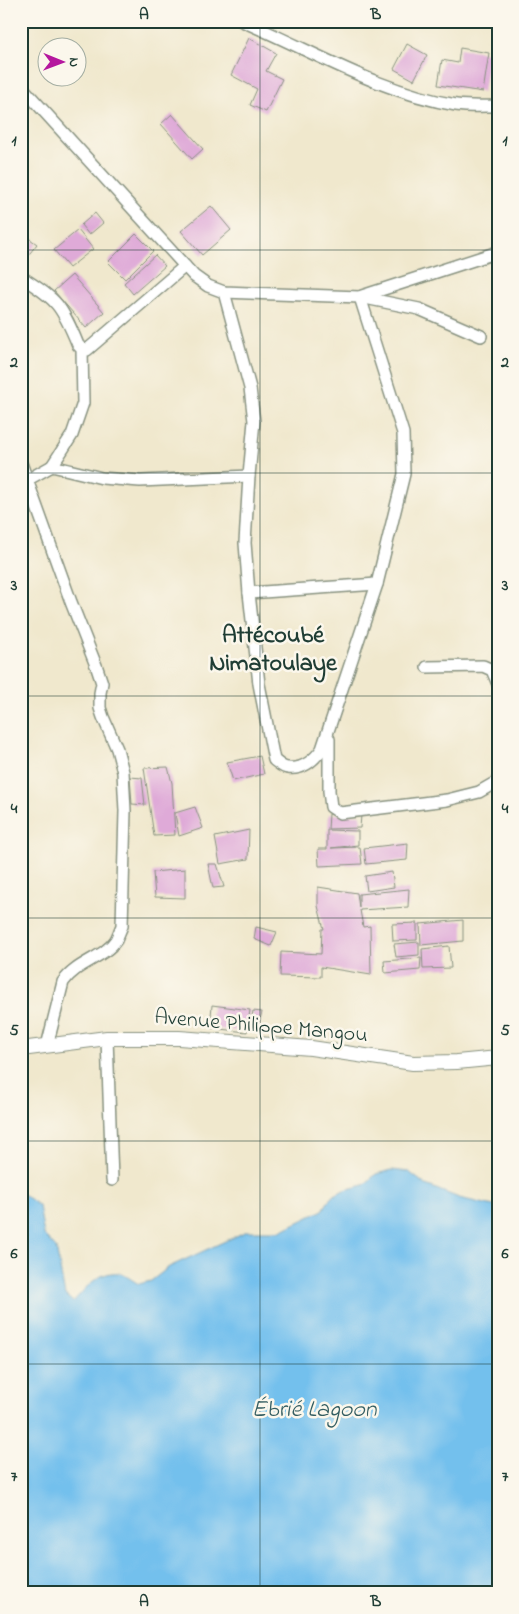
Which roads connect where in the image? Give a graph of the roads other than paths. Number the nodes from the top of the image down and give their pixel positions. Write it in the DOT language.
graph roads {
  1 [pos="242,21"];
  2 [pos="21,86"];
  3 [pos="498,106"];
  4 [pos="498,252"];
  5 [pos="185,266"];
  6 [pos="21,277"];
  7 [pos="224,292"];
  8 [pos="360,297"];
  9 [pos="481,336"];
  10 [pos="82,349"];
  11 [pos="21,463"];
  12 [pos="52,466"];
  13 [pos="248,476"];
  14 [pos="27,480"];
  15 [pos="377,584"];
  16 [pos="249,593"];
  17 [pos="427,667"];
  18 [pos="498,684"];
  19 [pos="329,730"];
  20 [pos="498,781"];
  21 [pos="107,1038"];
  22 [pos="47,1046"];
  23 [pos="21,1049"];
  24 [pos="498,1058"];
  25 [pos="112,1180"];
  1 -- 3 [label="street"];
  2 -- 5 [label="street"];
  4 -- 8 [label="street"];
  5 -- 7 [label="street"];
  5 -- 10 [label="street"];
  6 -- 10 [label="street"];
  7 -- 8 [label="street"];
  7 -- 13 [label="street"];
  8 -- 9 [label="street"];
  8 -- 15 [label="street"];
  10 -- 12 [label="street"];
  11 -- 14 [label="street"];
  12 -- 13 [label="street"];
  12 -- 14 [label="street"];
  13 -- 16 [label="street"];
  14 -- 22 [label="street"];
  15 -- 16 [label="street"];
  15 -- 19 [label="street"];
  16 -- 19 [label="street"];
  17 -- 18 [label="street"];
  19 -- 20 [label="street"];
  21 -- 22 [label="street, Avenue Philippe Mangou"];
  21 -- 24 [label="street, Avenue Philippe Mangou"];
  21 -- 25 [label="street"];
  22 -- 23 [label="street, Avenue Philippe Mangou"];
}
